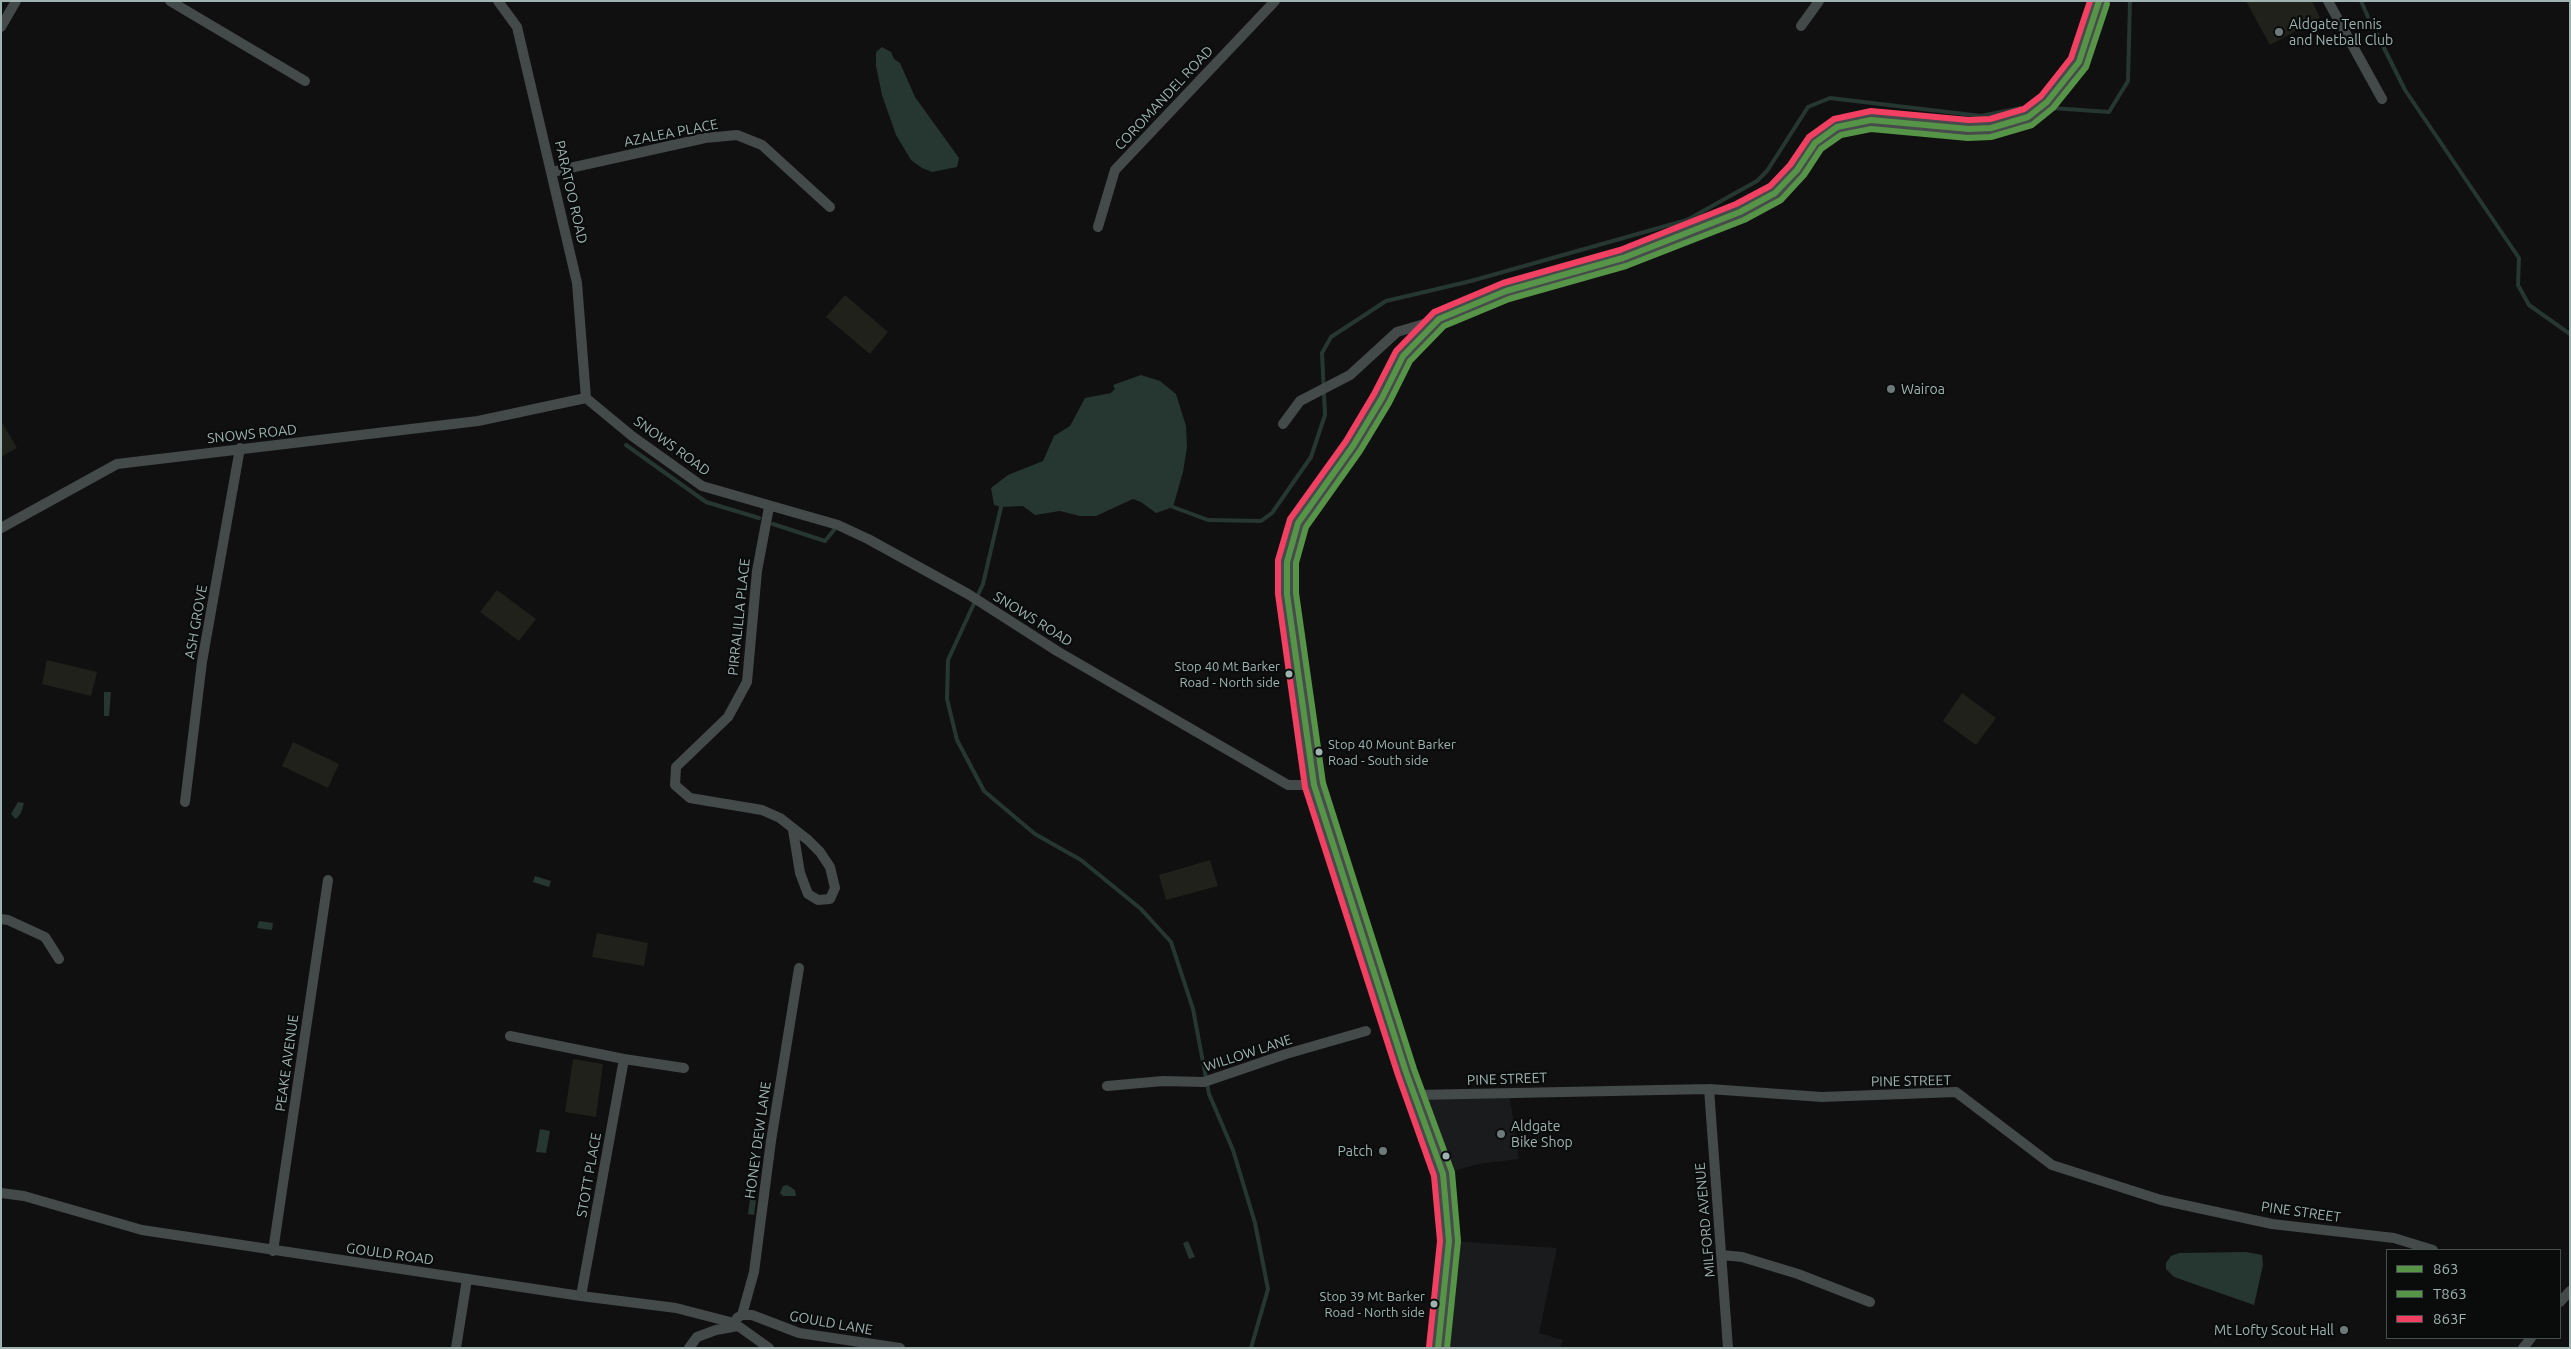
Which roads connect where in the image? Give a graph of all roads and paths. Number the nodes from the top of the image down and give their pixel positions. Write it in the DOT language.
graph roads {
  1 [pos="16,1"];
  2 [pos="170,1"];
  3 [pos="498,1"];
  4 [pos="1275,1"];
  5 [pos="1819,1"];
  6 [pos="2098,1"];
  7 [pos="2328,1"];
  8 [pos="1801,26"];
  9 [pos="1,27"];
  10 [pos="305,81"];
  11 [pos="2382,99"];
  12 [pos="552,172"];
  13 [pos="830,207"];
  14 [pos="1098,227"];
  15 [pos="1439,319"];
  16 [pos="586,398"];
  17 [pos="1283,424"];
  18 [pos="240,448"];
  19 [pos="769,507"];
  20 [pos="1,528"];
  21 [pos="1314,786"];
  22 [pos="185,802"];
  23 [pos="793,830"];
  24 [pos="328,880"];
  25 [pos="1,919"];
  26 [pos="59,959"];
  27 [pos="799,968"];
  28 [pos="1366,1032"];
  29 [pos="510,1036"];
  30 [pos="624,1059"];
  31 [pos="684,1068"];
  32 [pos="1107,1086"];
  33 [pos="1709,1089"];
  34 [pos="1416,1095"];
  35 [pos="1,1194"];
  36 [pos="2430,1249"];
  37 [pos="273,1251"];
  38 [pos="1722,1255"];
  39 [pos="467,1279"];
  40 [pos="581,1296"];
  41 [pos="1870,1302"];
  42 [pos="742,1315"];
  43 [pos="736,1324"];
  44 [pos="456,1348"];
  45 [pos="689,1348"];
  46 [pos="769,1348"];
  47 [pos="900,1348"];
  48 [pos="1438,1348"];
  49 [pos="1728,1348"];
  1 -- 9 [label="street"];
  2 -- 10 [label="street"];
  3 -- 12 [label="street, PARATOO ROAD"];
  4 -- 14 [label="street, COROMANDEL ROAD"];
  5 -- 8 [label="street"];
  6 -- 15 [label="main road"];
  7 -- 11 [label="street"];
  12 -- 13 [label="street, AZALEA PLACE"];
  12 -- 16 [label="street, PARATOO ROAD"];
  15 -- 17 [label="street"];
  15 -- 21 [label="main road"];
  16 -- 18 [label="street, SNOWS ROAD"];
  16 -- 19 [label="street, SNOWS ROAD"];
  18 -- 20 [label="street, SNOWS ROAD"];
  18 -- 22 [label="street, ASH GROVE"];
  19 -- 21 [label="street, SNOWS ROAD"];
  19 -- 23 [label="street, PIRRALILLA PLACE"];
  21 -- 34 [label="main road"];
  23 -- 23 [label="street, PIRRALILLA PLACE"];
  24 -- 37 [label="street, PEAKE AVENUE"];
  25 -- 26 [label="street"];
  27 -- 42 [label="street, HONEY DEW LANE"];
  28 -- 32 [label="street, WILLOW LANE"];
  29 -- 30 [label="street"];
  30 -- 31 [label="street"];
  30 -- 40 [label="street, STOTT PLACE"];
  33 -- 34 [label="street, PINE STREET"];
  33 -- 36 [label="street, PINE STREET"];
  33 -- 38 [label="street, MILFORD AVENUE"];
  34 -- 48 [label="main road"];
  35 -- 37 [label="street, GOULD ROAD"];
  37 -- 39 [label="street, GOULD ROAD"];
  38 -- 41 [label="street"];
  38 -- 49 [label="street, MILFORD AVENUE"];
  39 -- 40 [label="street, GOULD ROAD"];
  39 -- 44 [label="street"];
  40 -- 43 [label="street, GOULD ROAD"];
  42 -- 43 [label="street"];
  42 -- 47 [label="street, GOULD LANE"];
  43 -- 45 [label="street"];
  43 -- 46 [label="street, GOULD ROAD"];
}
